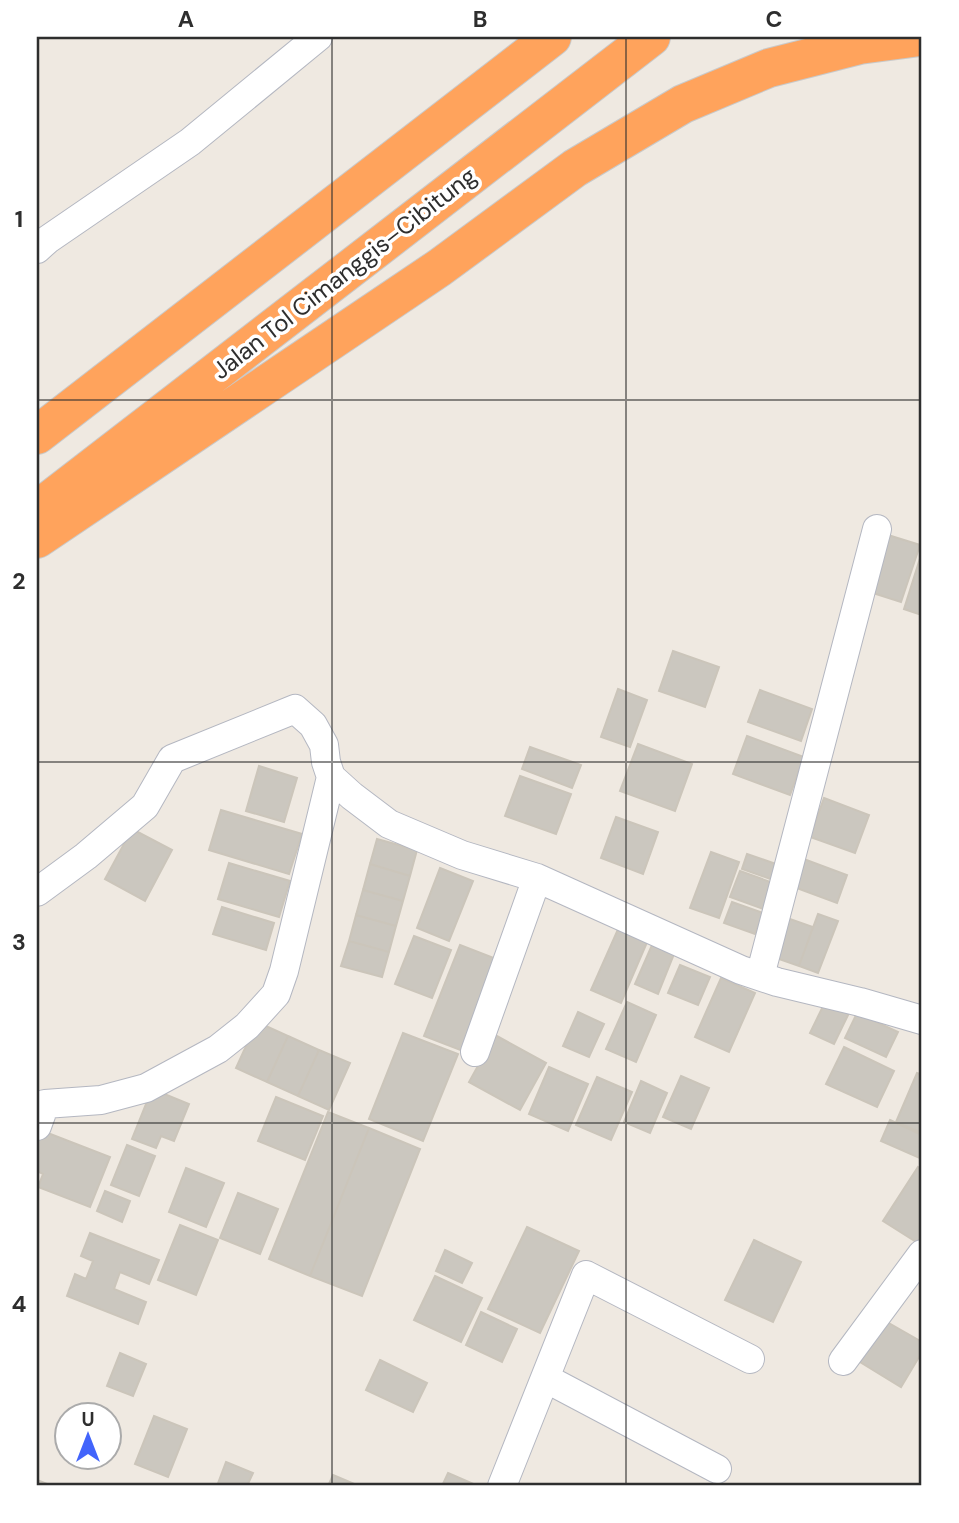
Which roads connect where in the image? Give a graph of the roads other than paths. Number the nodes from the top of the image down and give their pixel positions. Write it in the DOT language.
graph roads {
  1 [pos="318,37"];
  2 [pos="552,37"];
  3 [pos="651,37"];
  4 [pos="920,37"];
  5 [pos="37,249"];
  6 [pos="37,435"];
  7 [pos="37,510"];
  8 [pos="877,529"];
  9 [pos="37,539"];
  10 [pos="331,777"];
  11 [pos="537,878"];
  12 [pos="37,892"];
  13 [pos="760,976"];
  14 [pos="922,1020"];
  15 [pos="475,1052"];
  16 [pos="37,1126"];
  17 [pos="922,1254"];
  18 [pos="750,1359"];
  19 [pos="843,1361"];
  20 [pos="545,1378"];
  21 [pos="717,1469"];
  22 [pos="508,1484"];
  1 -- 5 [label="street"];
  2 -- 6 [label="highway"];
  3 -- 7 [label="highway, Jalan Tol Cimanggis–Cibitung"];
  4 -- 9 [label="highway"];
  8 -- 13 [label="street"];
  10 -- 11 [label="street"];
  10 -- 12 [label="street"];
  10 -- 16 [label="street"];
  11 -- 13 [label="street"];
  11 -- 15 [label="street"];
  13 -- 14 [label="street"];
  17 -- 19 [label="street"];
  18 -- 20 [label="street"];
  20 -- 21 [label="street"];
  20 -- 22 [label="street"];
}
